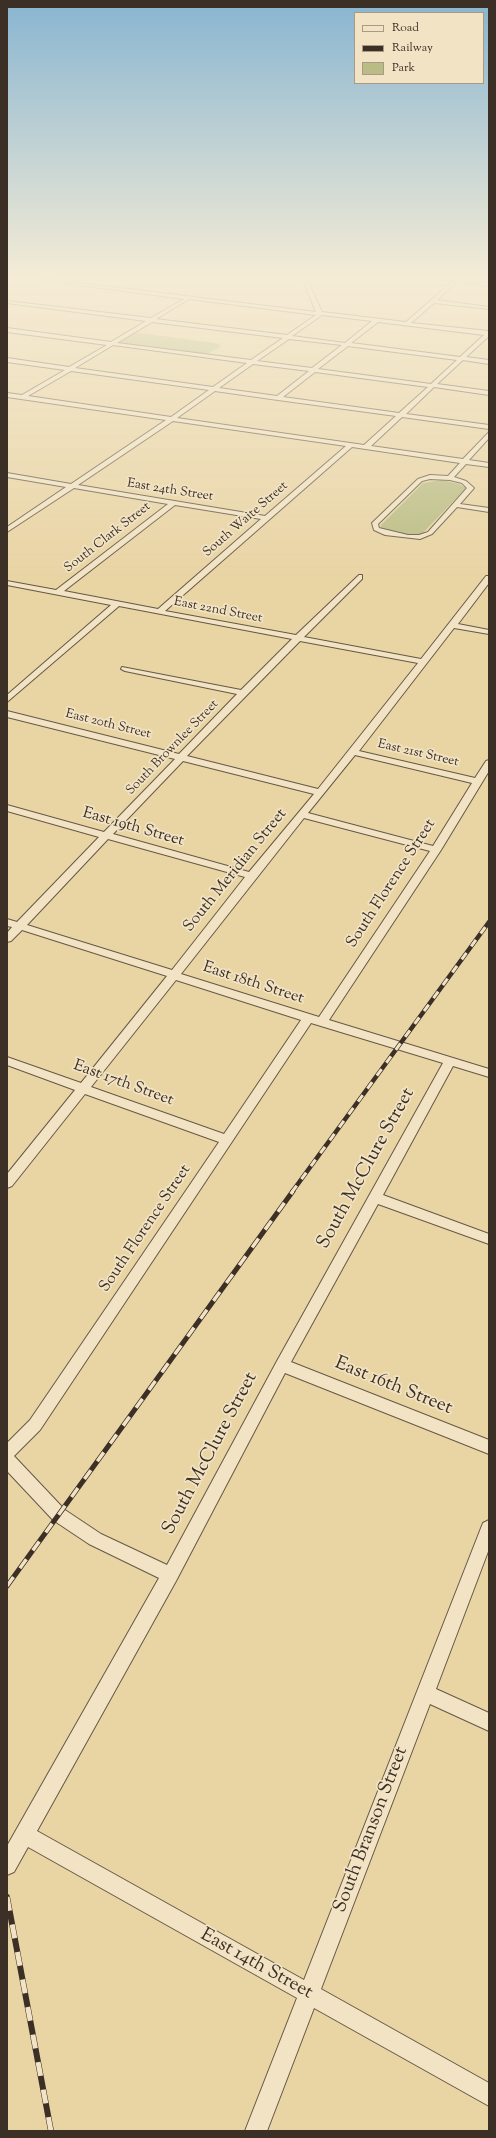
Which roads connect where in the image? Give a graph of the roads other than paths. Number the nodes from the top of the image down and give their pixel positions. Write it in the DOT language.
graph roads {
  1 [pos="51,380"];
  2 [pos="155,380"];
  3 [pos="226,380"];
  4 [pos="300,380"];
  5 [pos="390,380"];
  6 [pos="438,380"];
  7 [pos="432,385"];
  8 [pos="214,388"];
  9 [pos="489,393"];
  10 [pos="7,395"];
  11 [pos="23,397"];
  12 [pos="278,398"];
  13 [pos="402,414"];
  14 [pos="173,418"];
  15 [pos="489,427"];
  16 [pos="489,434"];
  17 [pos="350,445"];
  18 [pos="366,447"];
  19 [pos="465,462"];
  20 [pos="489,465"];
  21 [pos="7,476"];
  22 [pos="450,478"];
  23 [pos="70,486"];
  24 [pos="172,503"];
  25 [pos="455,504"];
  26 [pos="489,510"];
  27 [pos="266,518"];
  28 [pos="7,530"];
  29 [pos="359,577"];
  30 [pos="489,578"];
  31 [pos="7,584"];
  32 [pos="58,593"];
  33 [pos="117,604"];
  34 [pos="158,613"];
  35 [pos="453,625"];
  36 [pos="489,632"];
  37 [pos="298,639"];
  38 [pos="424,662"];
  39 [pos="125,669"];
  40 [pos="243,693"];
  41 [pos="7,699"];
  42 [pos="7,714"];
  43 [pos="353,752"];
  44 [pos="184,757"];
  45 [pos="489,763"];
  46 [pos="477,781"];
  47 [pos="319,792"];
  48 [pos="7,808"];
  49 [pos="302,814"];
  50 [pos="106,836"];
  51 [pos="436,850"];
  52 [pos="251,876"];
  53 [pos="7,922"];
  54 [pos="19,926"];
  55 [pos="7,939"];
  56 [pos="174,974"];
  57 [pos="308,1019"];
  58 [pos="321,1023"];
  59 [pos="7,1061"];
  60 [pos="450,1061"];
  61 [pos="489,1073"];
  62 [pos="82,1088"];
  63 [pos="227,1140"];
  64 [pos="7,1182"];
  65 [pos="376,1198"];
  66 [pos="489,1239"];
  67 [pos="282,1365"];
  68 [pos="489,1447"];
  69 [pos="7,1453"];
  70 [pos="7,1460"];
  71 [pos="489,1528"];
  72 [pos="170,1575"];
  73 [pos="425,1693"];
  74 [pos="489,1722"];
  75 [pos="24,1834"];
  76 [pos="7,1865"];
  77 [pos="309,1995"];
  78 [pos="489,2095"];
  79 [pos="256,2131"];
  1 -- 11 [label="street"];
  2 -- 8 [label="street"];
  3 -- 8 [label="street"];
  4 -- 12 [label="street"];
  5 -- 7 [label="street"];
  6 -- 7 [label="street"];
  7 -- 9 [label="street"];
  7 -- 13 [label="street"];
  8 -- 12 [label="street"];
  8 -- 14 [label="street"];
  10 -- 11 [label="street"];
  11 -- 14 [label="street"];
  12 -- 13 [label="street"];
  13 -- 15 [label="street"];
  13 -- 18 [label="street"];
  14 -- 17 [label="street"];
  14 -- 23 [label="street"];
  16 -- 19 [label="street"];
  17 -- 18 [label="street"];
  17 -- 27 [label="street, South Waite Street"];
  18 -- 19 [label="street"];
  19 -- 20 [label="street"];
  19 -- 22 [label="street"];
  21 -- 23 [label="street, East 24th Street"];
  22 -- 25 [label="street"];
  22 -- 25 [label="street"];
  23 -- 24 [label="street, East 24th Street"];
  23 -- 28 [label="street"];
  24 -- 27 [label="street, East 24th Street"];
  24 -- 32 [label="street, South Clark Street"];
  25 -- 26 [label="street"];
  27 -- 34 [label="street, South Waite Street"];
  29 -- 37 [label="street, South Brownlee Street"];
  30 -- 35 [label="street, South Meridian Street"];
  31 -- 32 [label="street, East 22nd Street"];
  32 -- 33 [label="street, East 22nd Street"];
  33 -- 34 [label="street, East 22nd Street"];
  33 -- 41 [label="street"];
  34 -- 37 [label="street, East 22nd Street"];
  35 -- 36 [label="street"];
  35 -- 38 [label="street, South Meridian Street"];
  37 -- 38 [label="street, East 22nd Street"];
  37 -- 40 [label="street, South Brownlee Street"];
  38 -- 43 [label="street, South Meridian Street"];
  39 -- 40 [label="street"];
  40 -- 44 [label="street, South Brownlee Street"];
  42 -- 44 [label="street, East 20th Street"];
  43 -- 46 [label="street, East 21st Street"];
  43 -- 47 [label="street, South Meridian Street"];
  44 -- 47 [label="street, East 20th Street"];
  44 -- 50 [label="street, South Brownlee Street"];
  45 -- 46 [label="street, South Florence Street"];
  46 -- 51 [label="street, South Florence Street"];
  47 -- 49 [label="street, South Meridian Street"];
  48 -- 50 [label="street, East 19th Street"];
  49 -- 51 [label="street"];
  49 -- 52 [label="street, South Meridian Street"];
  50 -- 52 [label="street, East 19th Street"];
  50 -- 54 [label="street, South Brownlee Street"];
  51 -- 58 [label="street, South Florence Street"];
  52 -- 56 [label="street, South Meridian Street"];
  53 -- 54 [label="street, East 18th Street"];
  54 -- 55 [label="street, South Brownlee Street"];
  54 -- 56 [label="street, East 18th Street"];
  56 -- 57 [label="street, East 18th Street"];
  56 -- 62 [label="street, South Meridian Street"];
  57 -- 58 [label="street, East 18th Street"];
  57 -- 63 [label="street, South Florence Street"];
  58 -- 60 [label="street, East 18th Street"];
  59 -- 62 [label="street, East 17th Street"];
  60 -- 61 [label="street, East 18th Street"];
  60 -- 65 [label="street, South McClure Street"];
  62 -- 63 [label="street, East 17th Street"];
  62 -- 64 [label="street, South Meridian Street"];
  63 -- 69 [label="street, South Florence Street"];
  65 -- 66 [label="street"];
  65 -- 67 [label="street, South McClure Street"];
  67 -- 68 [label="street, East 16th Street"];
  67 -- 72 [label="street, South McClure Street"];
  70 -- 72 [label="street"];
  71 -- 73 [label="street, South Branson Street"];
  72 -- 75 [label="street, South McClure Street"];
  73 -- 74 [label="street"];
  73 -- 77 [label="street, South Branson Street"];
  75 -- 76 [label="street, South McClure Street"];
  75 -- 77 [label="street, East 14th Street"];
  77 -- 78 [label="street, East 14th Street"];
  77 -- 79 [label="street, South Branson Street"];
}
